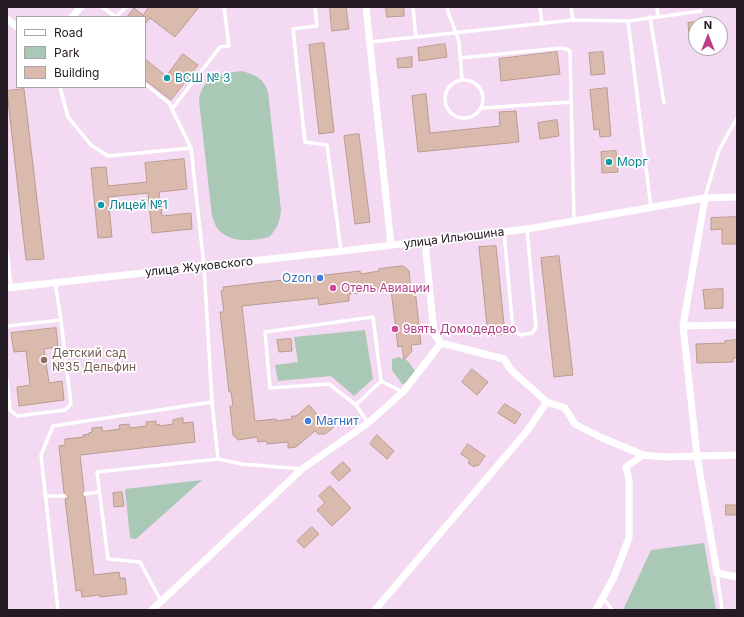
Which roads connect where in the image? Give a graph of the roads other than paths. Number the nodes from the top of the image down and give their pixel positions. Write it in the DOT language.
graph roads {
  1 [pos="81,7"];
  2 [pos="102,7"];
  3 [pos="126,7"];
  4 [pos="224,7"];
  5 [pos="315,7"];
  6 [pos="366,7"];
  7 [pos="413,7"];
  8 [pos="447,7"];
  9 [pos="540,7"];
  10 [pos="571,7"];
  11 [pos="657,7"];
  12 [pos="701,11"];
  13 [pos="73,16"];
  14 [pos="115,16"];
  15 [pos="117,16"];
  16 [pos="658,16"];
  17 [pos="650,17"];
  18 [pos="7,19"];
  19 [pos="573,20"];
  20 [pos="628,21"];
  21 [pos="542,24"];
  22 [pos="16,26"];
  23 [pos="456,32"];
  24 [pos="416,37"];
  25 [pos="369,42"];
  26 [pos="460,58"];
  27 [pos="462,80"];
  28 [pos="146,85"];
  29 [pos="60,88"];
  30 [pos="571,102"];
  31 [pos="664,103"];
  32 [pos="482,108"];
  33 [pos="172,109"];
  34 [pos="737,118"];
  35 [pos="191,148"];
  36 [pos="737,197"];
  37 [pos="705,198"];
  38 [pos="651,208"];
  39 [pos="574,222"];
  40 [pos="527,229"];
  41 [pos="504,232"];
  42 [pos="425,241"];
  43 [pos="391,246"];
  44 [pos="7,251"];
  45 [pos="342,251"];
  46 [pos="7,258"];
  47 [pos="204,266"];
  48 [pos="55,282"];
  49 [pos="9,287"];
  50 [pos="61,320"];
  51 [pos="737,325"];
  52 [pos="7,326"];
  53 [pos="683,326"];
  54 [pos="441,343"];
  55 [pos="7,380"];
  56 [pos="381,381"];
  57 [pos="403,392"];
  58 [pos="212,402"];
  59 [pos="547,402"];
  60 [pos="356,405"];
  61 [pos="368,423"];
  62 [pos="643,454"];
  63 [pos="737,455"];
  64 [pos="697,456"];
  65 [pos="218,459"];
  66 [pos="302,469"];
  67 [pos="99,492"];
  68 [pos="85,494"];
  69 [pos="45,496"];
  70 [pos="65,496"];
  71 [pos="717,573"];
  72 [pos="737,577"];
  73 [pos="603,598"];
  74 [pos="161,602"];
  75 [pos="58,610"];
  76 [pos="152,610"];
  77 [pos="375,610"];
  78 [pos="596,610"];
  79 [pos="612,610"];
  80 [pos="722,610"];
  1 -- 13 [label="street"];
  2 -- 14 [label="lane"];
  3 -- 15 [label="lane"];
  4 -- 33 [label="lane"];
  5 -- 45 [label="lane"];
  6 -- 25 [label="street, улица Ильюшина"];
  7 -- 24 [label="lane"];
  8 -- 23 [label="lane"];
  9 -- 21 [label="lane"];
  10 -- 19 [label="lane"];
  11 -- 16 [label="lane"];
  12 -- 16 [label="lane"];
  16 -- 17 [label="lane"];
  17 -- 20 [label="lane"];
  17 -- 31 [label="lane"];
  18 -- 22 [label="street"];
  19 -- 20 [label="lane"];
  19 -- 21 [label="lane"];
  20 -- 38 [label="lane"];
  21 -- 23 [label="lane"];
  23 -- 24 [label="lane"];
  23 -- 26 [label="lane"];
  24 -- 25 [label="lane"];
  25 -- 43 [label="street, улица Ильюшина"];
  26 -- 27 [label="lane"];
  26 -- 30 [label="lane"];
  27 -- 32 [label="lane"];
  27 -- 32 [label="lane"];
  28 -- 33 [label="lane"];
  29 -- 35 [label="lane"];
  30 -- 32 [label="lane"];
  30 -- 39 [label="lane"];
  33 -- 35 [label="lane"];
  34 -- 37 [label="lane"];
  35 -- 47 [label="lane"];
  36 -- 37 [label="street, улица Ильюшина"];
  37 -- 38 [label="street, улица Ильюшина"];
  37 -- 53 [label="street"];
  38 -- 39 [label="street, улица Ильюшина"];
  39 -- 40 [label="street, улица Ильюшина"];
  40 -- 41 [label="street, улица Ильюшина"];
  40 -- 41 [label="lane"];
  41 -- 42 [label="street, улица Ильюшина"];
  42 -- 43 [label="street, улица Ильюшина"];
  42 -- 54 [label="street"];
  43 -- 45 [label="street, улица Жуковского"];
  44 -- 46 [label="lane"];
  45 -- 47 [label="street, улица Жуковского"];
  46 -- 49 [label="lane"];
  47 -- 48 [label="street, улица Жуковского"];
  47 -- 58 [label="lane"];
  48 -- 49 [label="street, улица Жуковского"];
  48 -- 50 [label="lane"];
  50 -- 52 [label="lane"];
  50 -- 55 [label="lane"];
  51 -- 53 [label="street"];
  53 -- 64 [label="street"];
  54 -- 57 [label="street"];
  54 -- 59 [label="street"];
  56 -- 57 [label="lane"];
  56 -- 60 [label="lane"];
  56 -- 60 [label="lane"];
  57 -- 61 [label="street"];
  58 -- 65 [label="lane"];
  58 -- 69 [label="lane"];
  59 -- 62 [label="street"];
  59 -- 77 [label="street"];
  60 -- 61 [label="lane"];
  61 -- 66 [label="street"];
  62 -- 64 [label="street"];
  62 -- 73 [label="street"];
  63 -- 64 [label="street"];
  64 -- 71 [label="street"];
  65 -- 66 [label="lane"];
  65 -- 67 [label="lane"];
  66 -- 74 [label="street"];
  67 -- 68 [label="lane"];
  67 -- 74 [label="lane"];
  69 -- 70 [label="lane"];
  69 -- 75 [label="lane"];
  71 -- 72 [label="street"];
  71 -- 80 [label="lane"];
  73 -- 78 [label="street"];
  73 -- 79 [label="lane"];
  74 -- 76 [label="street"];
}
